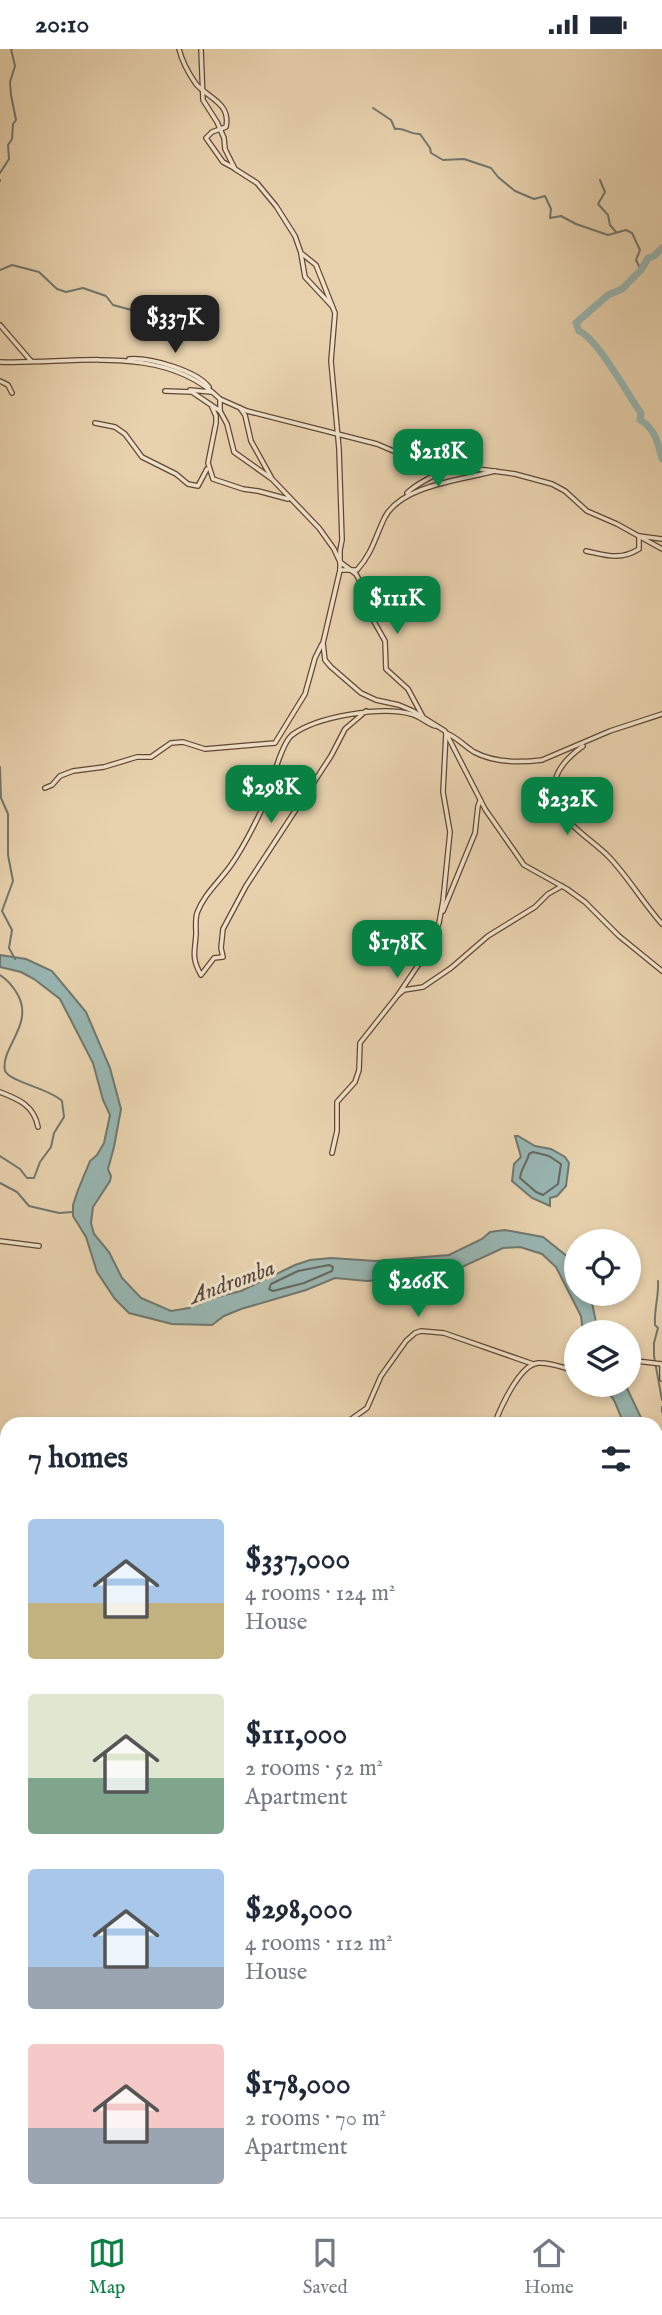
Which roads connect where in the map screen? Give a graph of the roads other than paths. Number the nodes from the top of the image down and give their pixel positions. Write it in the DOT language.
graph roads {
  1 [pos="179,49"];
  2 [pos="201,49"];
  3 [pos="202,89"];
  4 [pos="220,130"];
  5 [pos="235,169"];
  6 [pos="301,253"];
  7 [pos="333,307"];
  8 [pos="0,325"];
  9 [pos="31,361"];
  10 [pos="0,362"];
  11 [pos="0,381"];
  12 [pos="185,390"];
  13 [pos="211,390"];
  14 [pos="165,391"];
  15 [pos="12,393"];
  16 [pos="220,399"];
  17 [pos="239,407"];
  18 [pos="212,408"];
  19 [pos="220,411"];
  20 [pos="95,423"];
  21 [pos="338,434"];
  22 [pos="208,463"];
  23 [pos="451,463"];
  24 [pos="475,468"];
  25 [pos="443,471"];
  26 [pos="495,471"];
  27 [pos="272,479"];
  28 [pos="406,495"];
  29 [pos="290,499"];
  30 [pos="639,536"];
  31 [pos="662,539"];
  32 [pos="662,549"];
  33 [pos="586,551"];
  34 [pos="340,562"];
  35 [pos="340,570"];
  36 [pos="352,571"];
  37 [pos="323,643"];
  38 [pos="366,711"];
  39 [pos="662,714"];
  40 [pos="423,717"];
  41 [pos="439,728"];
  42 [pos="446,733"];
  43 [pos="588,743"];
  44 [pos="45,788"];
  45 [pos="480,801"];
  46 [pos="562,886"];
  47 [pos="439,919"];
  48 [pos="662,924"];
  49 [pos="662,971"];
  50 [pos="398,995"];
  51 [pos="0,1092"];
  52 [pos="38,1127"];
  53 [pos="332,1153"];
  54 [pos="0,1241"];
  55 [pos="39,1246"];
  56 [pos="662,1357"];
  57 [pos="641,1362"];
  58 [pos="533,1364"];
  59 [pos="659,1364"];
  60 [pos="564,1368"];
  61 [pos="662,1379"];
  62 [pos="354,1417"];
  63 [pos="498,1417"];
  1 -- 3 [label="street"];
  2 -- 3 [label="street"];
  3 -- 4 [label="street"];
  3 -- 4 [label="street"];
  4 -- 5 [label="street"];
  4 -- 5 [label="street"];
  5 -- 6 [label="street"];
  6 -- 7 [label="street"];
  6 -- 7 [label="street"];
  7 -- 21 [label="street"];
  8 -- 9 [label="street"];
  9 -- 10 [label="street"];
  9 -- 13 [label="street"];
  11 -- 15 [label="street"];
  12 -- 13 [label="street"];
  12 -- 14 [label="street"];
  12 -- 18 [label="street"];
  13 -- 16 [label="street"];
  16 -- 17 [label="street"];
  16 -- 19 [label="street"];
  17 -- 21 [label="street"];
  17 -- 27 [label="street"];
  18 -- 19 [label="street"];
  18 -- 22 [label="street"];
  19 -- 27 [label="street"];
  20 -- 22 [label="street"];
  21 -- 23 [label="street"];
  21 -- 34 [label="street"];
  22 -- 29 [label="street"];
  23 -- 24 [label="street"];
  23 -- 25 [label="street"];
  24 -- 25 [label="street"];
  24 -- 26 [label="street"];
  25 -- 28 [label="street"];
  26 -- 28 [label="street"];
  26 -- 30 [label="street"];
  27 -- 29 [label="street"];
  28 -- 36 [label="street"];
  29 -- 34 [label="street"];
  30 -- 31 [label="street"];
  30 -- 32 [label="street"];
  30 -- 33 [label="street"];
  34 -- 35 [label="street"];
  34 -- 36 [label="street"];
  35 -- 36 [label="street"];
  35 -- 37 [label="street"];
  36 -- 40 [label="street"];
  37 -- 40 [label="street"];
  37 -- 44 [label="street"];
  38 -- 38 [label="street"];
  38 -- 41 [label="street"];
  39 -- 43 [label="street"];
  40 -- 41 [label="street"];
  41 -- 42 [label="street"];
  42 -- 43 [label="street"];
  42 -- 45 [label="street"];
  42 -- 47 [label="street"];
  43 -- 48 [label="street"];
  45 -- 46 [label="street"];
  45 -- 47 [label="street"];
  46 -- 49 [label="street"];
  46 -- 50 [label="street"];
  47 -- 50 [label="street"];
  50 -- 53 [label="street"];
  51 -- 52 [label="street"];
  54 -- 55 [label="street"];
  56 -- 59 [label="street"];
  57 -- 59 [label="street"];
  58 -- 60 [label="street"];
  58 -- 62 [label="street"];
  58 -- 63 [label="street"];
  59 -- 61 [label="street"];
}
